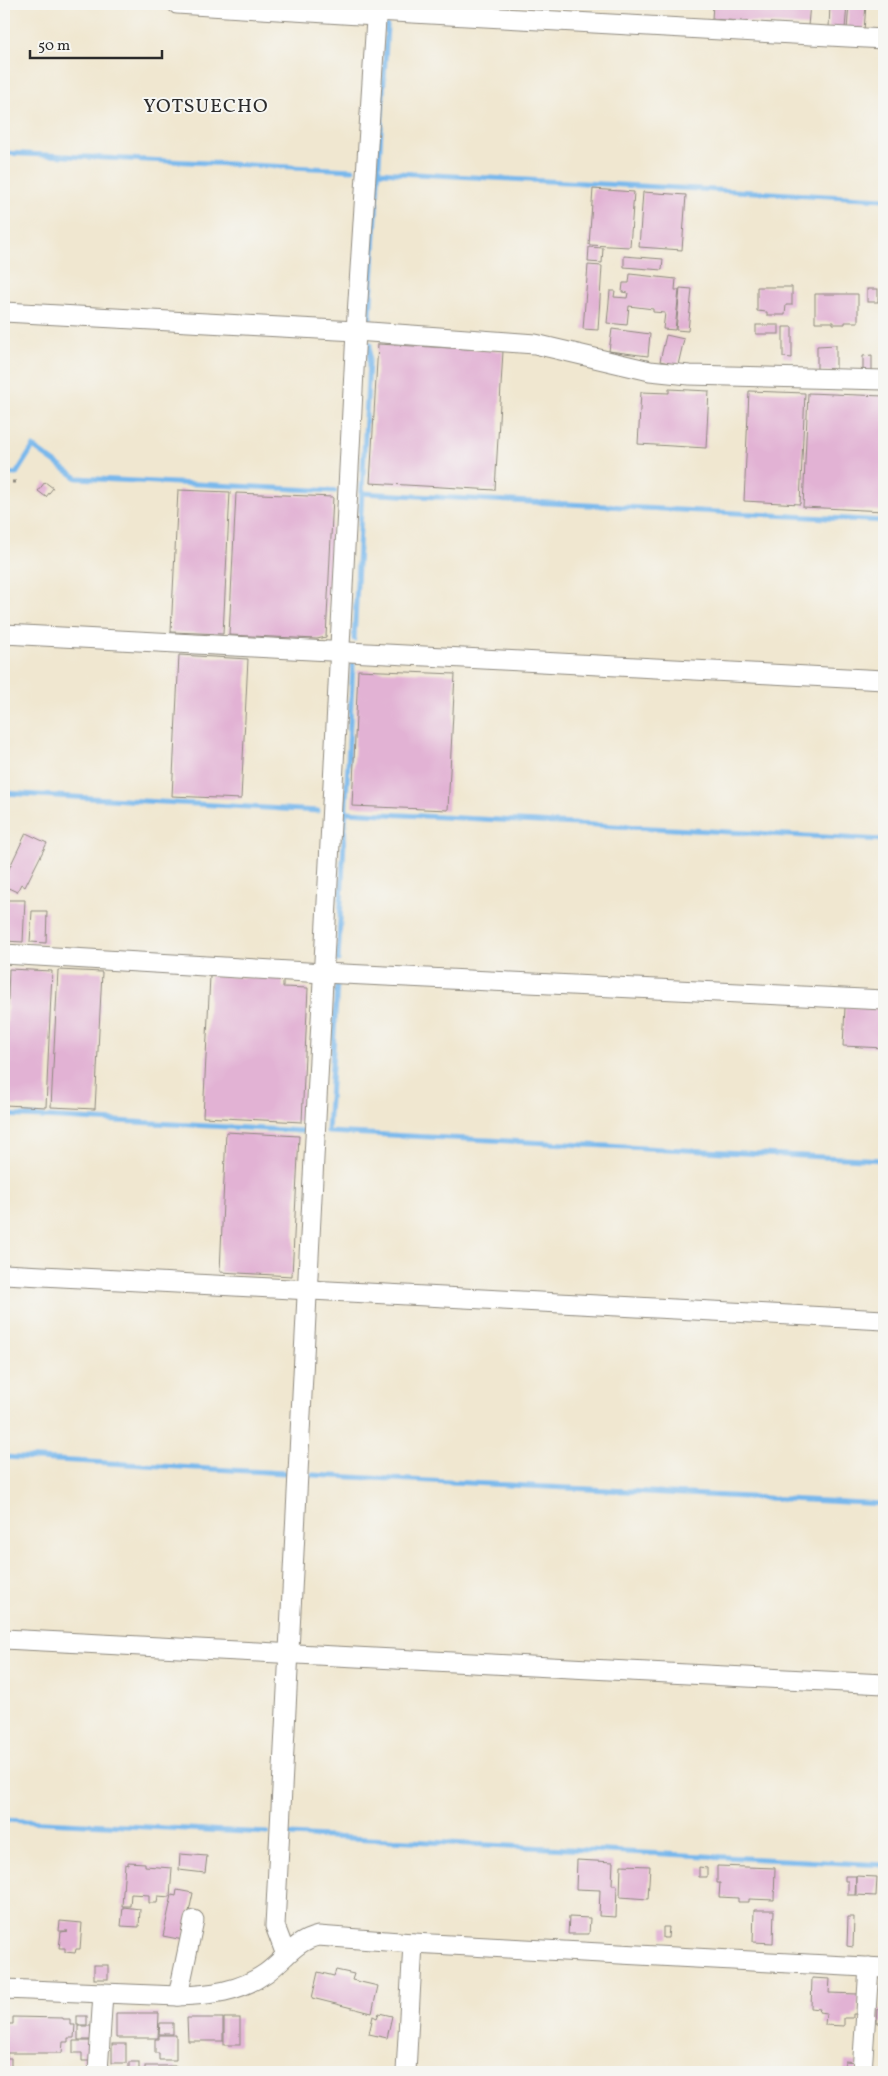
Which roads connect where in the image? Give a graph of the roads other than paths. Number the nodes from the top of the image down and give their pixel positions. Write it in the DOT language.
graph roads {
  1 [pos="177,4"];
  2 [pos="376,11"];
  3 [pos="884,39"];
  4 [pos="4,312"];
  5 [pos="356,331"];
  6 [pos="884,380"];
  7 [pos="4,634"];
  8 [pos="339,653"];
  9 [pos="884,680"];
  10 [pos="4,954"];
  11 [pos="323,973"];
  12 [pos="884,1000"];
  13 [pos="4,1274"];
  14 [pos="307,1291"];
  15 [pos="884,1320"];
  16 [pos="4,1639"];
  17 [pos="288,1654"];
  18 [pos="884,1684"];
  19 [pos="194,1920"];
  20 [pos="412,1943"];
  21 [pos="286,1955"];
  22 [pos="876,1967"];
  23 [pos="4,1989"];
  24 [pos="102,1993"];
  25 [pos="178,1996"];
  26 [pos="98,2072"];
  27 [pos="406,2072"];
  28 [pos="862,2072"];
  1 -- 2 [label="street"];
  2 -- 3 [label="street"];
  2 -- 5 [label="street"];
  4 -- 5 [label="street"];
  5 -- 6 [label="street"];
  5 -- 8 [label="street"];
  7 -- 8 [label="street"];
  8 -- 9 [label="street"];
  8 -- 11 [label="street"];
  10 -- 11 [label="street"];
  11 -- 12 [label="street"];
  11 -- 14 [label="street"];
  13 -- 14 [label="street"];
  14 -- 15 [label="street"];
  14 -- 17 [label="street"];
  16 -- 17 [label="street"];
  17 -- 18 [label="street"];
  17 -- 21 [label="street"];
  19 -- 25 [label="street"];
  20 -- 21 [label="street"];
  20 -- 22 [label="street"];
  20 -- 27 [label="street"];
  21 -- 25 [label="street"];
  22 -- 28 [label="street"];
  23 -- 24 [label="street"];
  24 -- 25 [label="street"];
  24 -- 26 [label="street"];
}
